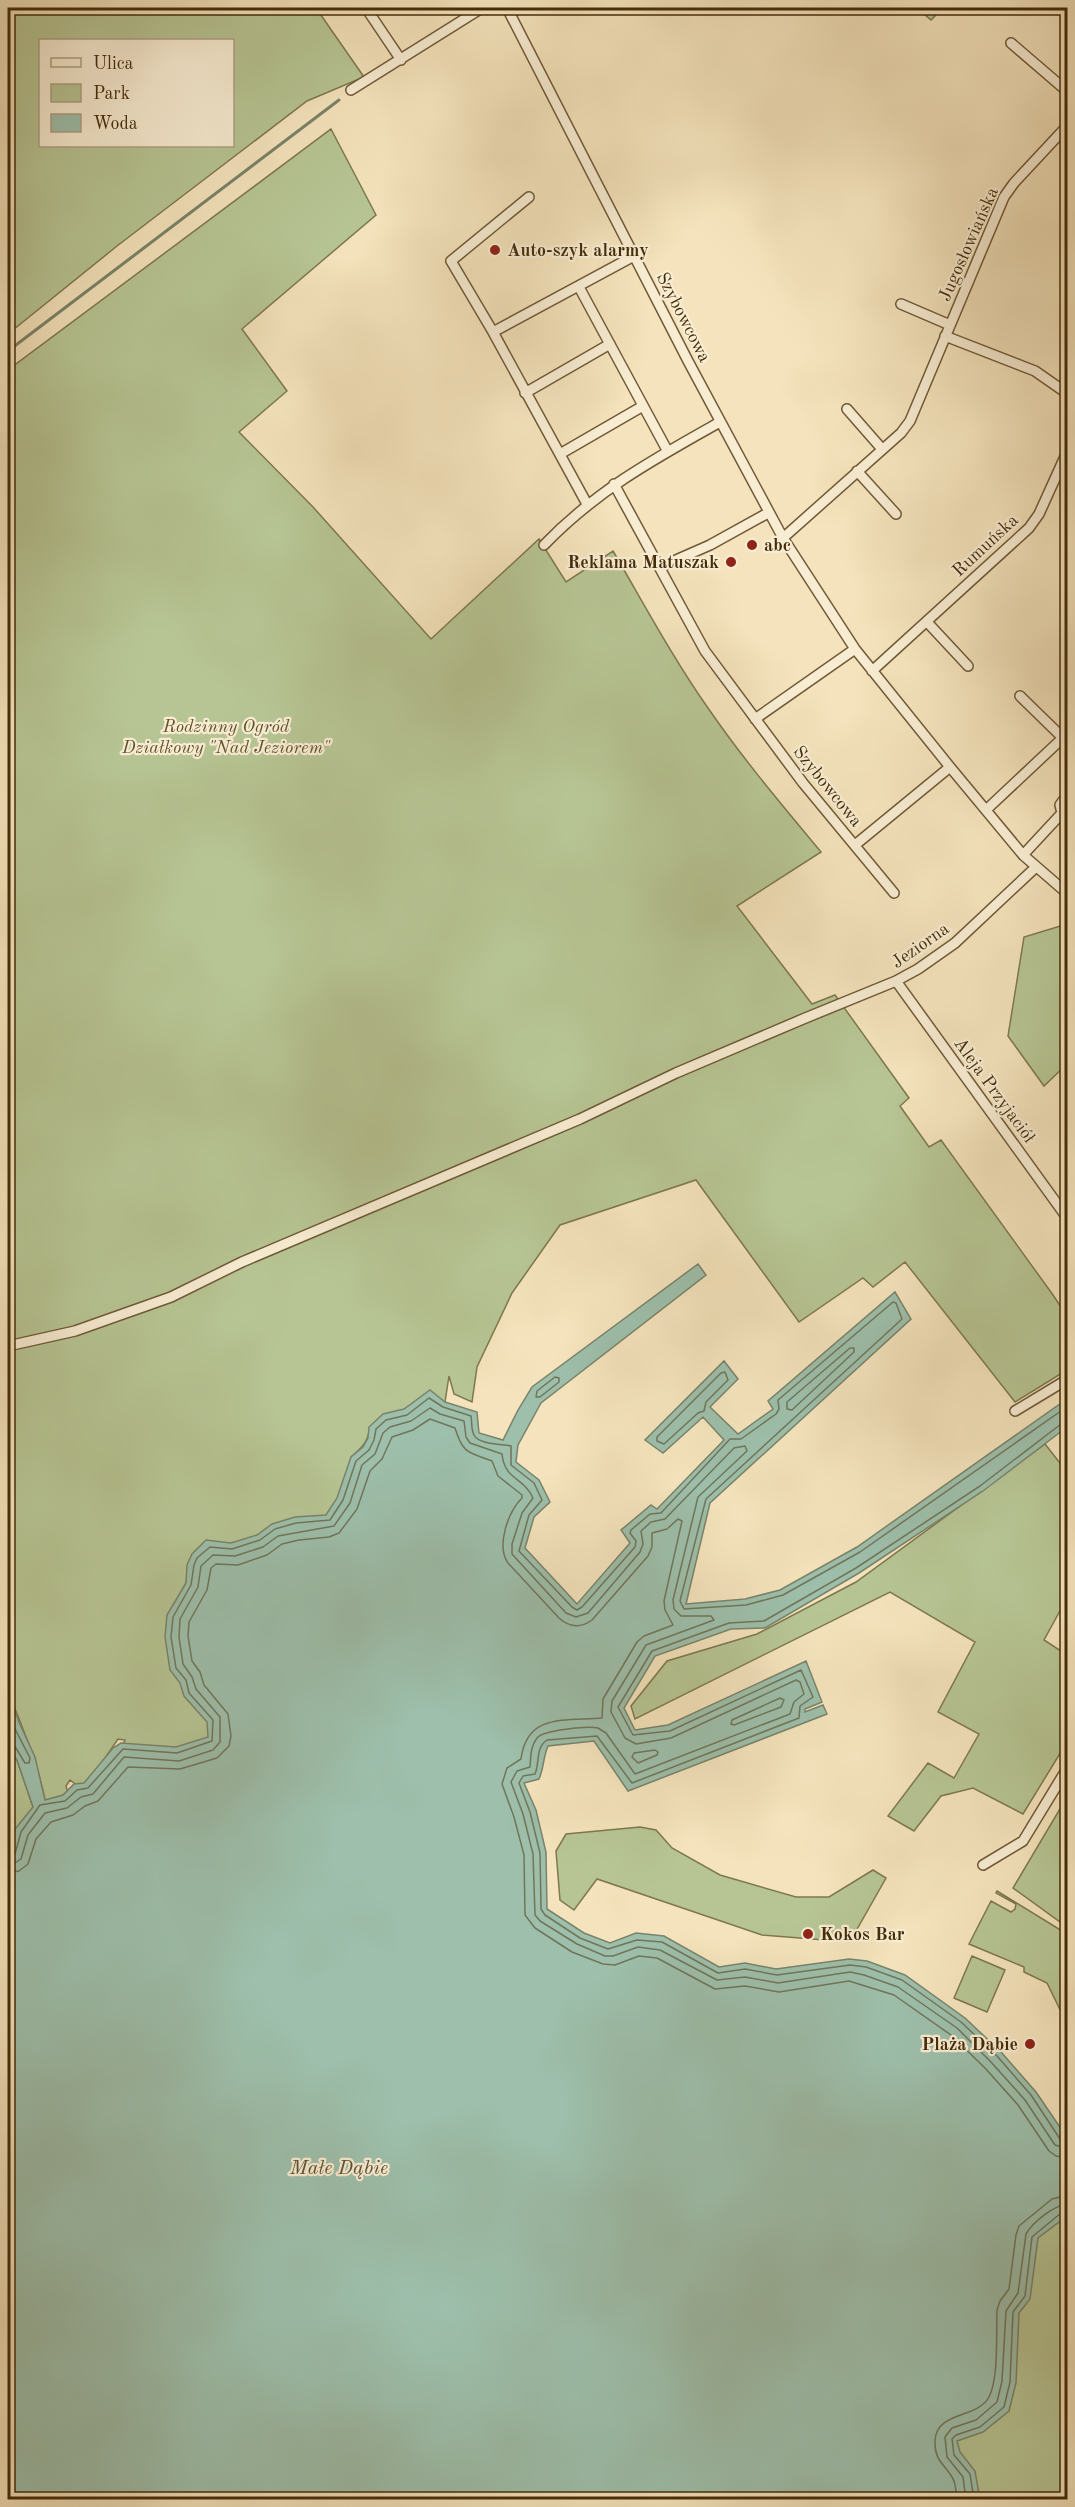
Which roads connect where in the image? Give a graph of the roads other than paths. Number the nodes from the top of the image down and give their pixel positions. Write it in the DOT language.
graph roads {
  1 [pos="366,8"];
  2 [pos="482,8"];
  3 [pos="507,8"];
  4 [pos="1011,44"];
  5 [pos="401,60"];
  6 [pos="351,90"];
  7 [pos="1068,92"];
  8 [pos="1068,125"];
  9 [pos="529,197"];
  10 [pos="634,256"];
  11 [pos="579,287"];
  12 [pos="901,304"];
  13 [pos="950,325"];
  14 [pos="493,332"];
  15 [pos="945,336"];
  16 [pos="610,344"];
  17 [pos="525,393"];
  18 [pos="1068,394"];
  19 [pos="643,406"];
  20 [pos="847,409"];
  21 [pos="720,422"];
  22 [pos="882,449"];
  23 [pos="667,450"];
  24 [pos="1068,450"];
  25 [pos="560,454"];
  26 [pos="857,471"];
  27 [pos="614,484"];
  28 [pos="587,504"];
  29 [pos="768,513"];
  30 [pos="896,514"];
  31 [pos="783,538"];
  32 [pos="544,545"];
  33 [pos="660,567"];
  34 [pos="927,622"];
  35 [pos="855,649"];
  36 [pos="968,666"];
  37 [pos="873,670"];
  38 [pos="1020,696"];
  39 [pos="755,719"];
  40 [pos="1065,735"];
  41 [pos="950,767"];
  42 [pos="1068,794"];
  43 [pos="986,810"];
  44 [pos="1065,814"];
  45 [pos="855,845"];
  46 [pos="1023,855"];
  47 [pos="1036,867"];
  48 [pos="894,893"];
  49 [pos="1068,894"];
  50 [pos="896,981"];
  51 [pos="1068,1219"];
  52 [pos="8,1346"];
  53 [pos="1068,1379"];
  54 [pos="1015,1411"];
  55 [pos="1068,1767"];
  56 [pos="983,1865"];
  1 -- 5 [label="street"];
  2 -- 5 [label="street"];
  3 -- 10 [label="street, Szybowcowa"];
  4 -- 7 [label="street"];
  5 -- 6 [label="street"];
  8 -- 13 [label="street, Jugosłowiańska"];
  9 -- 14 [label="street"];
  10 -- 11 [label="street"];
  10 -- 21 [label="street, Szybowcowa"];
  11 -- 14 [label="street"];
  11 -- 16 [label="street"];
  12 -- 13 [label="street, Jugosłowiańska"];
  13 -- 15 [label="street, Jugosłowiańska"];
  14 -- 17 [label="street"];
  15 -- 18 [label="street"];
  15 -- 22 [label="street, Jugosłowiańska"];
  16 -- 17 [label="street"];
  16 -- 19 [label="street"];
  17 -- 25 [label="street"];
  19 -- 23 [label="street"];
  19 -- 25 [label="street"];
  20 -- 22 [label="street"];
  21 -- 23 [label="street"];
  21 -- 29 [label="street, Szybowcowa"];
  22 -- 26 [label="street, Jugosłowiańska"];
  23 -- 27 [label="street"];
  24 -- 34 [label="street, Rumuńska"];
  25 -- 28 [label="street"];
  26 -- 30 [label="street"];
  26 -- 31 [label="street, Jugosłowiańska"];
  27 -- 28 [label="street"];
  27 -- 33 [label="street, Szybowcowa"];
  28 -- 32 [label="street"];
  29 -- 31 [label="street, Szybowcowa"];
  29 -- 33 [label="street"];
  31 -- 35 [label="street, Szybowcowa"];
  33 -- 39 [label="street, Szybowcowa"];
  34 -- 36 [label="street"];
  34 -- 37 [label="street, Rumuńska"];
  35 -- 37 [label="street, Szybowcowa"];
  35 -- 39 [label="street"];
  37 -- 41 [label="street, Szybowcowa"];
  38 -- 40 [label="street"];
  39 -- 45 [label="street, Szybowcowa"];
  40 -- 43 [label="street"];
  41 -- 43 [label="street, Szybowcowa"];
  41 -- 45 [label="street, Szybowcowa"];
  42 -- 44 [label="street"];
  43 -- 46 [label="street, Szybowcowa"];
  44 -- 46 [label="street"];
  45 -- 48 [label="street, Szybowcowa"];
  46 -- 47 [label="street, Szybowcowa"];
  47 -- 49 [label="street, Szybowcowa"];
  47 -- 50 [label="street, Jeziorna"];
  50 -- 51 [label="street, Aleja Przyjaciół"];
  50 -- 52 [label="street, Jeziorna"];
  53 -- 54 [label="street"];
  55 -- 56 [label="street"];
}
